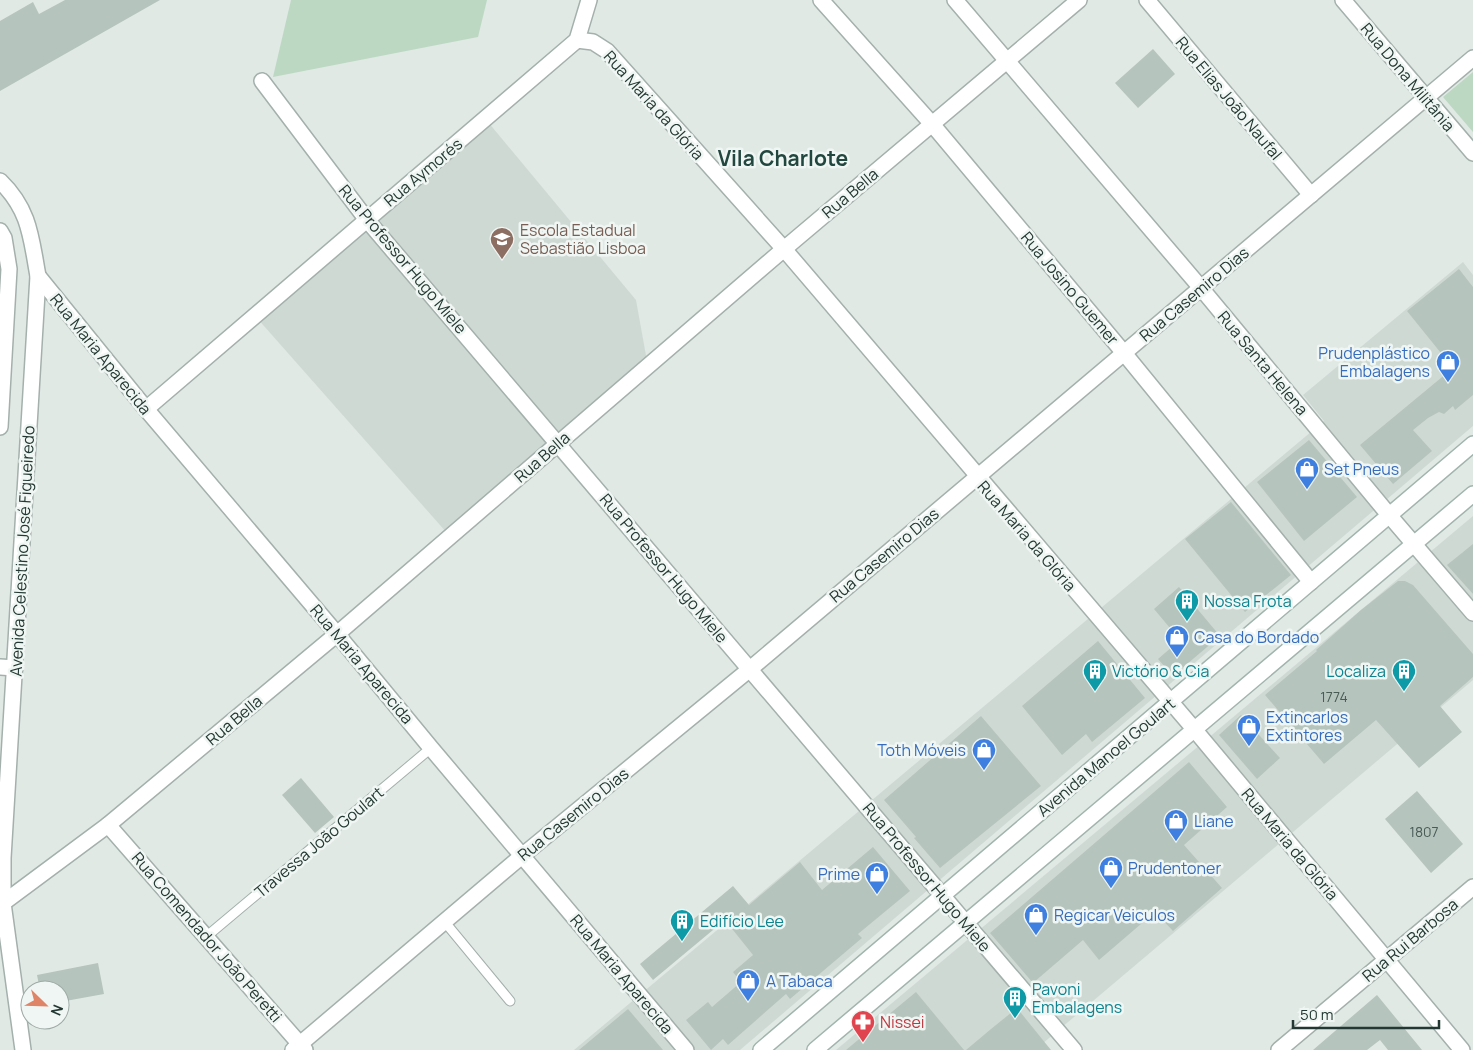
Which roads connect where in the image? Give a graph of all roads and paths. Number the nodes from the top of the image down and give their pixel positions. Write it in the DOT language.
graph roads {
  1 [pos="588,0"];
  2 [pos="821,0"];
  3 [pos="954,0"];
  4 [pos="1079,0"];
  5 [pos="1147,0"];
  6 [pos="1343,0"];
  7 [pos="577,40"];
  8 [pos="1473,58"];
  9 [pos="1007,61"];
  10 [pos="262,81"];
  11 [pos="1425,98"];
  12 [pos="932,124"];
  13 [pos="1473,153"];
  14 [pos="0,180"];
  15 [pos="1311,195"];
  16 [pos="367,220"];
  17 [pos="0,231"];
  18 [pos="784,249"];
  19 [pos="38,276"];
  20 [pos="1201,288"];
  21 [pos="1124,352"];
  22 [pos="146,409"];
  23 [pos="0,428"];
  24 [pos="558,443"];
  25 [pos="1473,444"];
  26 [pos="977,477"];
  27 [pos="1473,494"];
  28 [pos="1389,516"];
  29 [pos="1414,544"];
  30 [pos="1311,582"];
  31 [pos="1473,613"];
  32 [pos="338,634"];
  33 [pos="7,667"];
  34 [pos="750,669"];
  35 [pos="1170,702"];
  36 [pos="1194,729"];
  37 [pos="431,748"];
  38 [pos="108,825"];
  39 [pos="522,855"];
  40 [pos="1473,887"];
  41 [pos="942,896"];
  42 [pos="2,905"];
  43 [pos="444,921"];
  44 [pos="966,922"];
  45 [pos="207,936"];
  46 [pos="1386,960"];
  47 [pos="510,1001"];
  48 [pos="300,1048"];
  49 [pos="23,1050"];
  50 [pos="686,1050"];
  51 [pos="761,1050"];
  52 [pos="815,1050"];
  53 [pos="1074,1050"];
  54 [pos="1278,1050"];
  55 [pos="1462,1050"];
  1 -- 7 [label="street"];
  2 -- 12 [label="street, Rua Josino Guemer"];
  3 -- 9 [label="street, Rua Santa Helena"];
  4 -- 9 [label="street, Rua Bella"];
  5 -- 15 [label="street, Rua Elias João Naufal"];
  6 -- 11 [label="street, Rua Dona Militânia"];
  7 -- 16 [label="street, Rua Aymorés"];
  7 -- 18 [label="street, Rua Maria da Glória"];
  8 -- 11 [label="street, Rua Casemiro Dias"];
  9 -- 12 [label="street, Rua Bella"];
  9 -- 20 [label="street, Rua Santa Helena"];
  10 -- 16 [label="street, Rua Professor Hugo Miele"];
  11 -- 13 [label="street, Rua Dona Militânia"];
  11 -- 15 [label="street, Rua Casemiro Dias"];
  12 -- 18 [label="street, Rua Bella"];
  12 -- 21 [label="street, Rua Josino Guemer"];
  14 -- 19 [label="street, Avenida Celestino José Figueiredo"];
  15 -- 20 [label="street, Rua Casemiro Dias"];
  16 -- 22 [label="street, Rua Aymorés"];
  16 -- 24 [label="street, Rua Professor Hugo Miele"];
  17 -- 23 [label="street, Avenida Celestino José Figueiredo"];
  18 -- 24 [label="street, Rua Bella"];
  18 -- 26 [label="street, Rua Maria da Glória"];
  19 -- 22 [label="street, Rua Maria Aparecida"];
  19 -- 33 [label="street, Avenida Celestino José Figueiredo"];
  20 -- 21 [label="street, Rua Casemiro Dias"];
  20 -- 28 [label="street, Rua Santa Helena"];
  21 -- 26 [label="street, Rua Casemiro Dias"];
  21 -- 30 [label="street, Rua Josino Guemer"];
  22 -- 32 [label="street, Rua Maria Aparecida"];
  24 -- 32 [label="street, Rua Bella"];
  24 -- 34 [label="street, Rua Professor Hugo Miele"];
  25 -- 28 [label="street, Avenida Manoel Goulart"];
  26 -- 34 [label="street, Rua Casemiro Dias"];
  26 -- 35 [label="street, Rua Maria da Glória"];
  27 -- 29 [label="street"];
  28 -- 29 [label="street, Rua Santa Helena"];
  28 -- 30 [label="street, Avenida Manoel Goulart"];
  29 -- 31 [label="street, Rua Santa Helena"];
  29 -- 36 [label="street"];
  30 -- 35 [label="street, Avenida Manoel Goulart"];
  32 -- 37 [label="street, Rua Maria Aparecida"];
  32 -- 38 [label="street, Rua Bella"];
  33 -- 42 [label="street, Avenida Celestino José Figueiredo"];
  34 -- 39 [label="street, Rua Casemiro Dias"];
  34 -- 41 [label="street, Rua Professor Hugo Miele"];
  35 -- 36 [label="street, Rua Maria da Glória"];
  35 -- 41 [label="street, Avenida Manoel Goulart"];
  36 -- 44 [label="street"];
  36 -- 46 [label="street, Rua Maria da Glória"];
  37 -- 39 [label="street, Rua Maria Aparecida"];
  37 -- 45 [label="lane, Travessa João Goulart"];
  38 -- 42 [label="street, Rua Bella"];
  38 -- 45 [label="street, Rua Comendador João Peretti"];
  39 -- 43 [label="street, Rua Casemiro Dias"];
  39 -- 50 [label="street, Rua Maria Aparecida"];
  40 -- 46 [label="street, Rua Rui Barbosa"];
  41 -- 44 [label="street, Rua Professor Hugo Miele"];
  41 -- 51 [label="street, Avenida Manoel Goulart"];
  42 -- 49 [label="street, Avenida Celestino José Figueiredo"];
  43 -- 47 [label="lane"];
  43 -- 48 [label="street, Rua Casemiro Dias"];
  44 -- 52 [label="street"];
  44 -- 53 [label="street, Rua Professor Hugo Miele"];
  45 -- 48 [label="street, Rua Comendador João Peretti"];
  46 -- 54 [label="street, Rua Rui Barbosa"];
  46 -- 55 [label="street, Rua Maria da Glória"];
}
